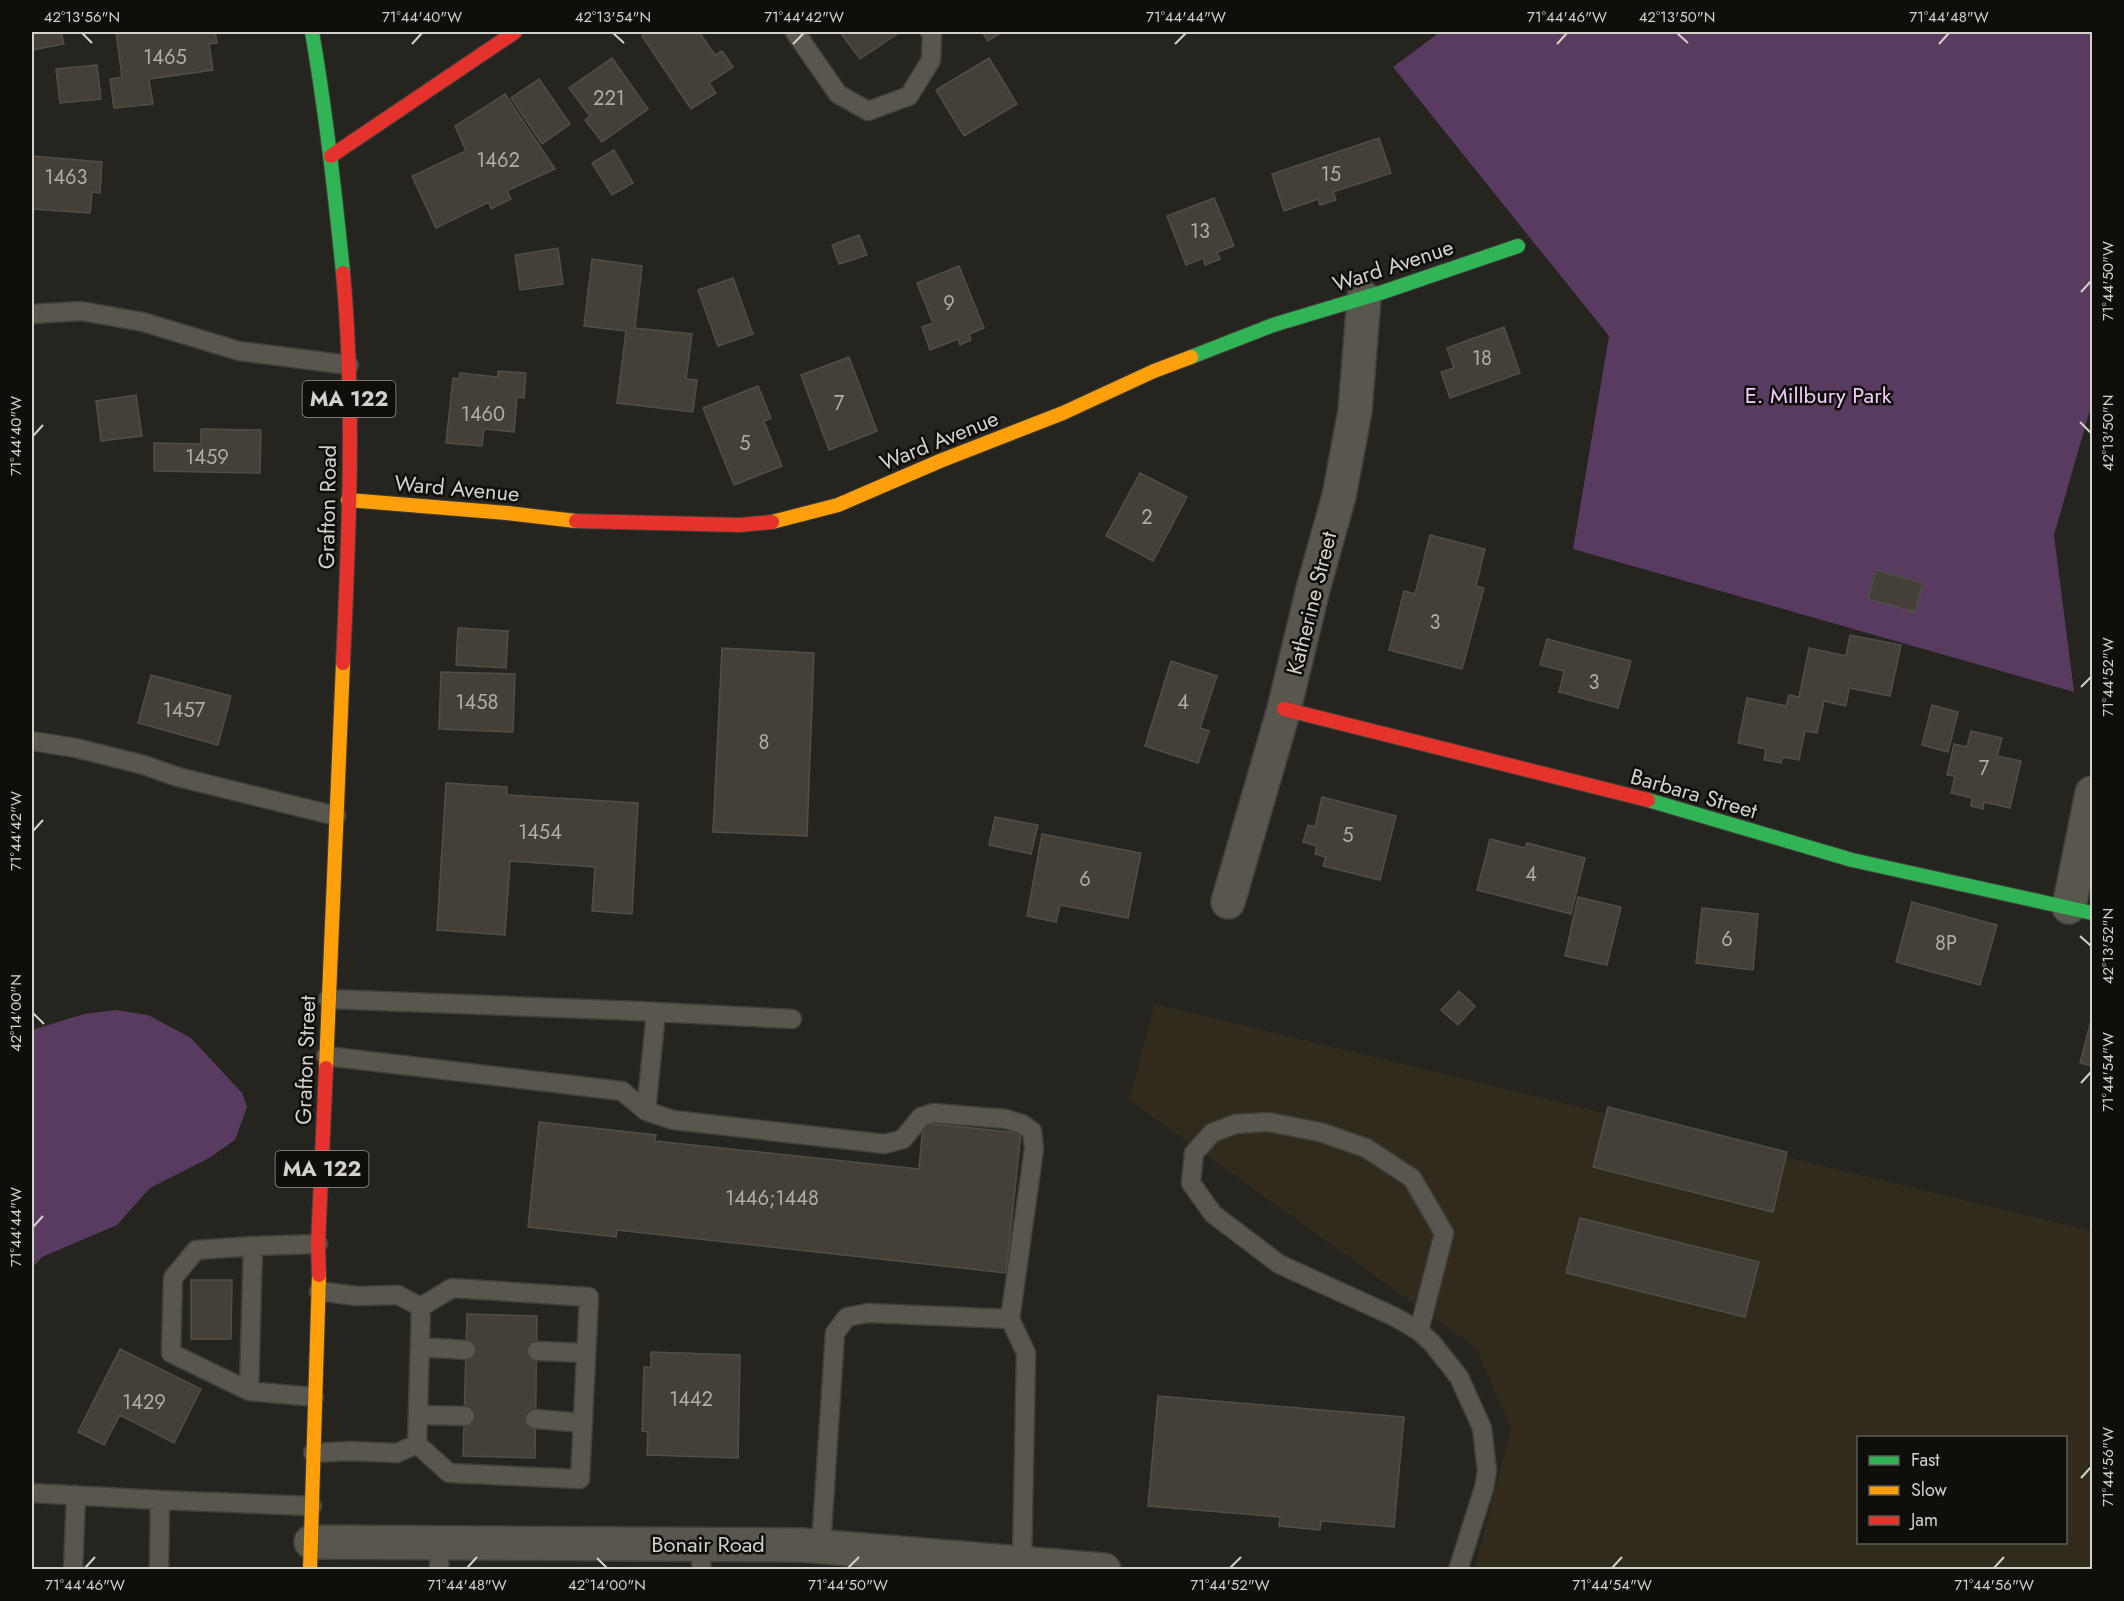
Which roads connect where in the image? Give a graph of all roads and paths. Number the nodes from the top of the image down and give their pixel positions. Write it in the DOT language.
graph roads {
  1 [pos="312,32"];
  2 [pos="515,32"];
  3 [pos="795,32"];
  4 [pos="930,32"];
  5 [pos="331,156"];
  6 [pos="1518,246"];
  7 [pos="1364,298"];
  8 [pos="32,314"];
  9 [pos="349,365"];
  10 [pos="348,500"];
  11 [pos="1284,709"];
  12 [pos="32,741"];
  13 [pos="338,769"];
  14 [pos="2092,793"];
  15 [pos="336,816"];
  16 [pos="1228,902"];
  17 [pos="2081,910"];
  18 [pos="328,999"];
  19 [pos="656,1013"];
  20 [pos="792,1019"];
  21 [pos="326,1056"];
  22 [pos="646,1111"];
  23 [pos="318,1244"];
  24 [pos="253,1246"];
  25 [pos="319,1291"];
  26 [pos="421,1307"];
  27 [pos="1010,1319"];
  28 [pos="1419,1331"];
  29 [pos="420,1347"];
  30 [pos="466,1350"];
  31 [pos="537,1351"];
  32 [pos="586,1353"];
  33 [pos="249,1390"];
  34 [pos="314,1397"];
  35 [pos="419,1415"];
  36 [pos="465,1416"];
  37 [pos="536,1419"];
  38 [pos="583,1423"];
  39 [pos="417,1443"];
  40 [pos="313,1453"];
  41 [pos="32,1493"];
  42 [pos="76,1495"];
  43 [pos="160,1500"];
  44 [pos="312,1506"];
  45 [pos="821,1546"];
  46 [pos="310,1556"];
  47 [pos="440,1556"];
  48 [pos="701,1557"];
  49 [pos="1022,1563"];
  50 [pos="73,1569"];
  51 [pos="159,1569"];
  52 [pos="1104,1569"];
  53 [pos="1458,1569"];
  1 -- 5 [label="main road, Grafton Road / MA 122"];
  2 -- 5 [label="main road"];
  3 -- 4 [label="lane"];
  5 -- 9 [label="main road, Grafton Road / MA 122"];
  6 -- 7 [label="main road, Ward Avenue"];
  7 -- 10 [label="main road, Ward Avenue"];
  7 -- 11 [label="street, Katherine Street"];
  8 -- 9 [label="lane"];
  9 -- 10 [label="main road, Grafton Road / MA 122"];
  10 -- 13 [label="main road, Grafton Road / MA 122"];
  11 -- 16 [label="street, Katherine Street"];
  11 -- 17 [label="main road, Barbara Street"];
  12 -- 15 [label="lane"];
  13 -- 15 [label="main road, Grafton Street / MA 122"];
  14 -- 17 [label="street"];
  15 -- 18 [label="main road, Grafton Street / MA 122"];
  18 -- 19 [label="lane"];
  18 -- 21 [label="main road, Grafton Street / MA 122"];
  19 -- 20 [label="lane"];
  19 -- 22 [label="lane"];
  21 -- 22 [label="lane"];
  21 -- 23 [label="main road, Grafton Street / MA 122"];
  22 -- 27 [label="lane"];
  23 -- 24 [label="lane"];
  23 -- 25 [label="main road, Grafton Street / MA 122"];
  24 -- 33 [label="lane"];
  24 -- 33 [label="lane"];
  25 -- 26 [label="lane"];
  25 -- 34 [label="main road, Grafton Street / MA 122"];
  26 -- 29 [label="lane"];
  26 -- 32 [label="lane"];
  27 -- 45 [label="lane"];
  27 -- 49 [label="lane"];
  28 -- 28 [label="lane"];
  28 -- 53 [label="lane"];
  29 -- 30 [label="lane"];
  29 -- 35 [label="lane"];
  31 -- 32 [label="lane"];
  32 -- 38 [label="lane"];
  33 -- 34 [label="lane"];
  34 -- 40 [label="main road, Grafton Street / MA 122"];
  35 -- 36 [label="lane"];
  35 -- 39 [label="lane"];
  37 -- 38 [label="lane"];
  38 -- 39 [label="lane"];
  39 -- 40 [label="lane"];
  40 -- 44 [label="main road, Grafton Street / MA 122"];
  41 -- 42 [label="lane"];
  42 -- 43 [label="lane"];
  42 -- 50 [label="lane"];
  43 -- 44 [label="lane"];
  43 -- 51 [label="lane"];
  44 -- 46 [label="main road, Grafton Street / MA 122"];
  45 -- 48 [label="street, Bonair Road"];
  45 -- 49 [label="street, Bonair Road"];
  46 -- 47 [label="street, Bonair Road"];
  47 -- 48 [label="street, Bonair Road"];
  49 -- 52 [label="street, Bonair Road"];
}
